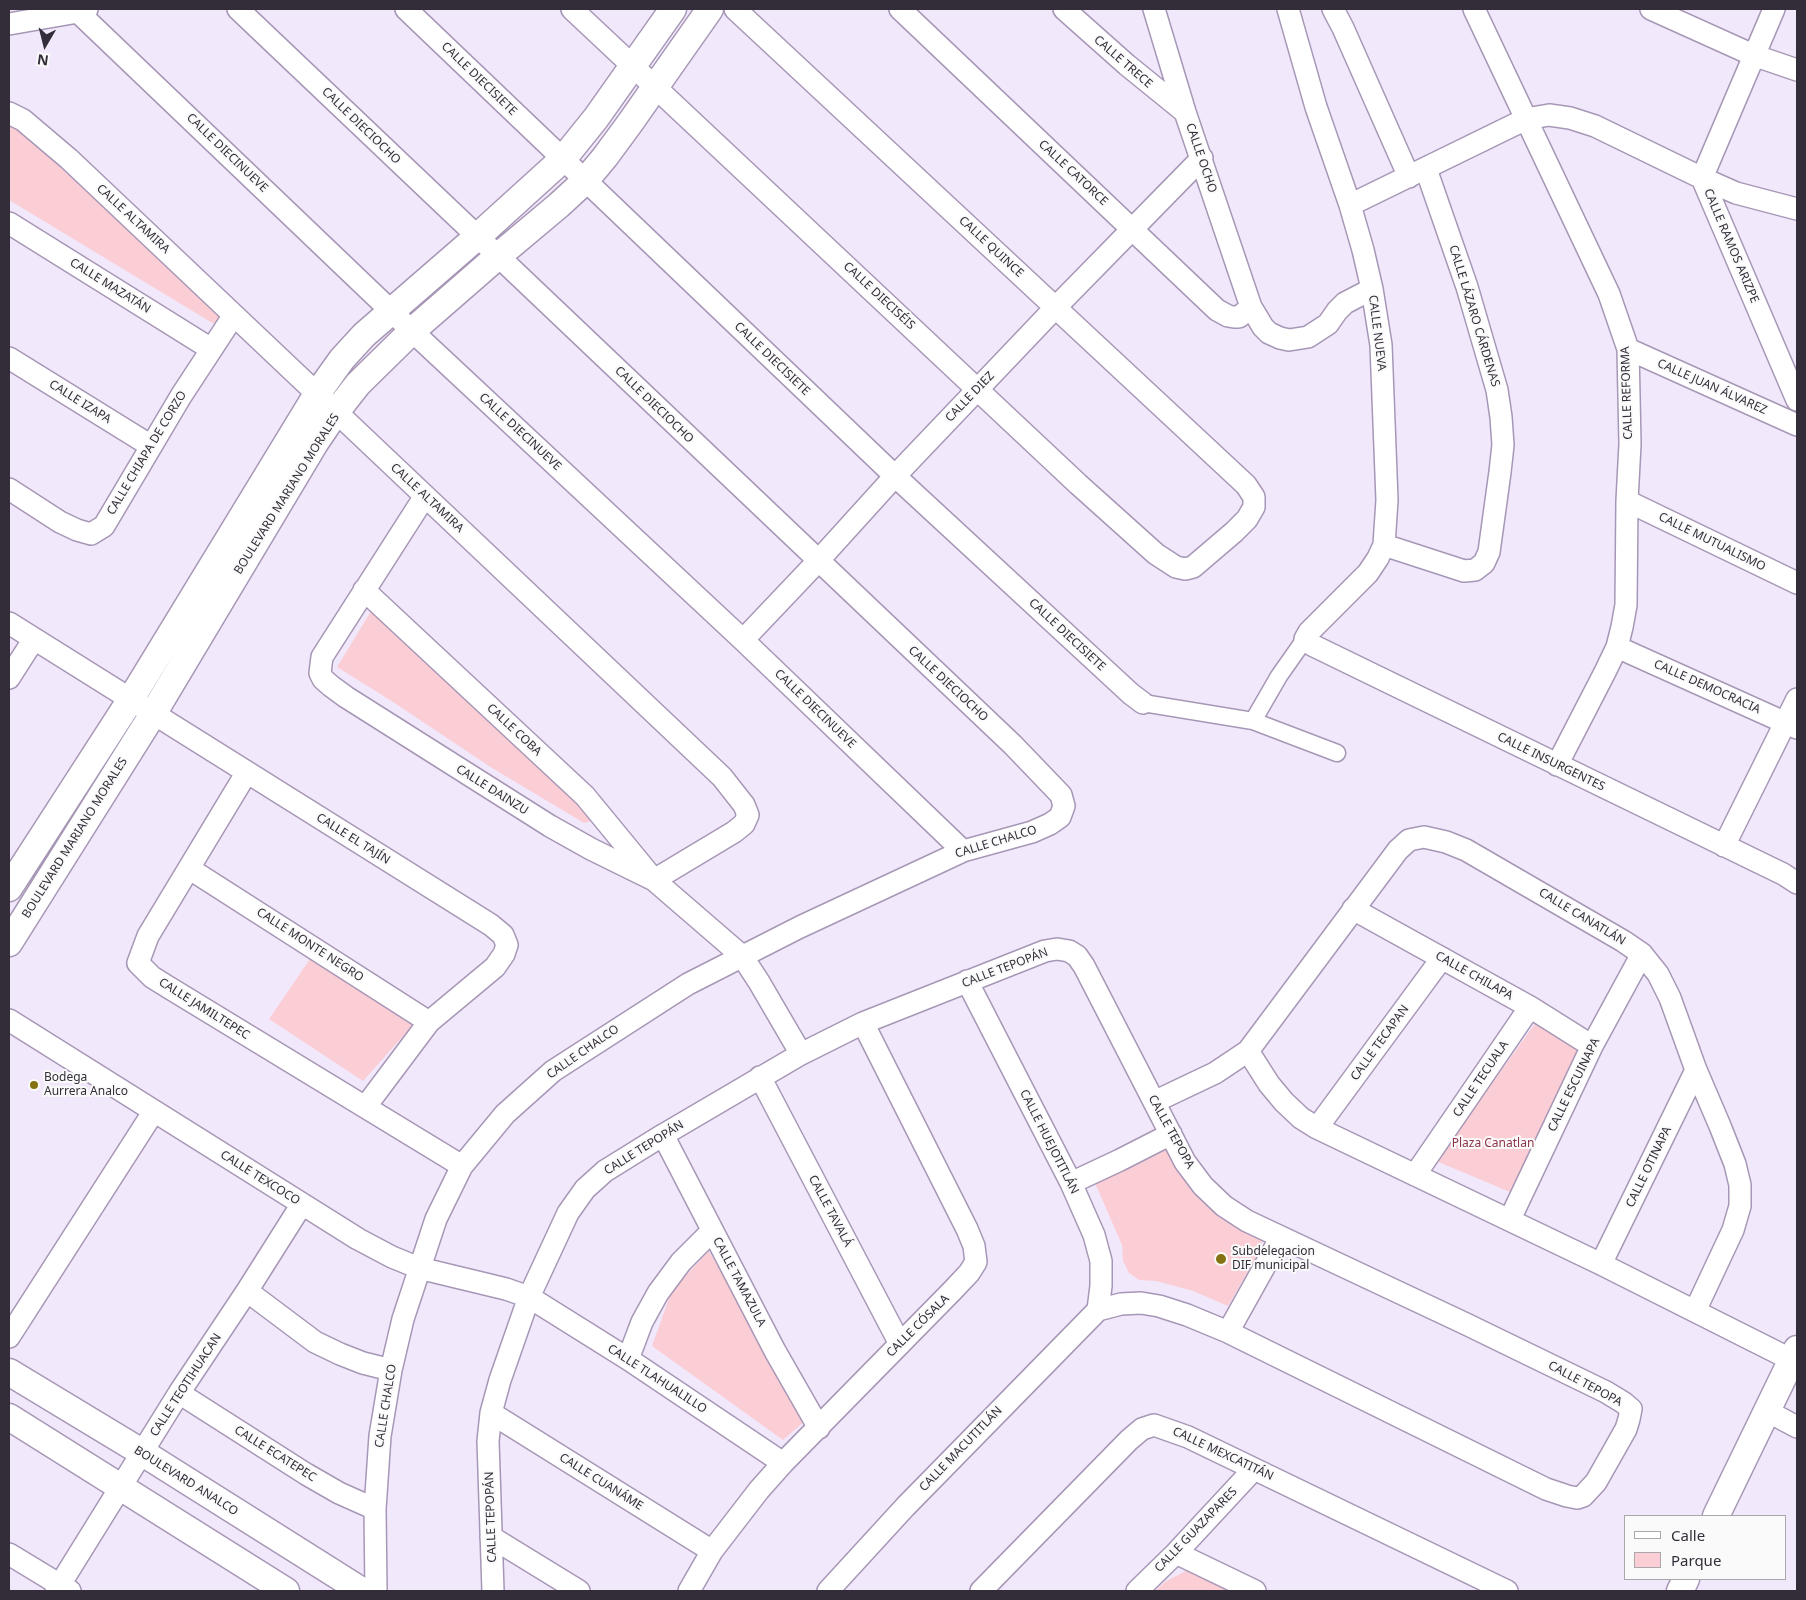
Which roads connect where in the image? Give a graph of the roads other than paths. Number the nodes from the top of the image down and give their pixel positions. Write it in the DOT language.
graph roads {
  1 [pos="238,9"];
  2 [pos="406,9"];
  3 [pos="572,9"];
  4 [pos="673,9"];
  5 [pos="710,9"];
  6 [pos="735,9"];
  7 [pos="900,9"];
  8 [pos="1064,9"];
  9 [pos="1154,9"];
  10 [pos="1288,9"];
  11 [pos="1333,9"];
  12 [pos="1474,9"];
  13 [pos="1651,9"];
  14 [pos="1774,9"];
  15 [pos="82,10"];
  16 [pos="9,24"];
  17 [pos="1753,55"];
  18 [pos="634,66"];
  19 [pos="1797,70"];
  20 [pos="657,86"];
  21 [pos="1185,112"];
  22 [pos="9,113"];
  23 [pos="1526,119"];
  24 [pos="1202,158"];
  25 [pos="563,159"];
  26 [pos="1417,173"];
  27 [pos="1702,178"];
  28 [pos="584,181"];
  29 [pos="1350,205"];
  30 [pos="1797,209"];
  31 [pos="9,223"];
  32 [pos="1133,230"];
  33 [pos="477,237"];
  34 [pos="497,257"];
  35 [pos="1372,289"];
  36 [pos="1056,307"];
  37 [pos="1251,307"];
  38 [pos="391,310"];
  39 [pos="234,314"];
  40 [pos="412,331"];
  41 [pos="211,349"];
  42 [pos="1628,349"];
  43 [pos="9,358"];
  44 [pos="978,389"];
  45 [pos="317,394"];
  46 [pos="1797,400"];
  47 [pos="336,412"];
  48 [pos="1797,425"];
  49 [pos="151,446"];
  50 [pos="895,476"];
  51 [pos="9,489"];
  52 [pos="425,496"];
  53 [pos="1627,501"];
  54 [pos="1384,545"];
  55 [pos="818,561"];
  56 [pos="1193,567"];
  57 [pos="1797,583"];
  58 [pos="364,590"];
  59 [pos="9,623"];
  60 [pos="34,639"];
  61 [pos="1305,639"];
  62 [pos="744,640"];
  63 [pos="1617,647"];
  64 [pos="9,678"];
  65 [pos="131,699"];
  66 [pos="1797,699"];
  67 [pos="1143,703"];
  68 [pos="153,714"];
  69 [pos="1253,721"];
  70 [pos="1792,725"];
  71 [pos="1337,753"];
  72 [pos="1557,764"];
  73 [pos="247,772"];
  74 [pos="1064,806"];
  75 [pos="1724,846"];
  76 [pos="963,851"];
  77 [pos="190,868"];
  78 [pos="654,880"];
  79 [pos="1797,883"];
  80 [pos="9,888"];
  81 [pos="1353,909"];
  82 [pos="9,943"];
  83 [pos="1642,954"];
  84 [pos="742,956"];
  85 [pos="1442,958"];
  86 [pos="1084,966"];
  87 [pos="967,982"];
  88 [pos="1530,1007"];
  89 [pos="9,1020"];
  90 [pos="429,1022"];
  91 [pos="862,1023"];
  92 [pos="1592,1046"];
  93 [pos="1248,1051"];
  94 [pos="801,1054"];
  95 [pos="1696,1070"];
  96 [pos="760,1077"];
  97 [pos="1154,1102"];
  98 [pos="366,1106"];
  99 [pos="154,1111"];
  100 [pos="1317,1128"];
  101 [pos="1171,1134"];
  102 [pos="662,1135"];
  103 [pos="462,1166"];
  104 [pos="1414,1175"];
  105 [pos="1071,1183"];
  106 [pos="302,1204"];
  107 [pos="1510,1219"];
  108 [pos="712,1231"];
  109 [pos="1281,1237"];
  110 [pos="1601,1264"];
  111 [pos="419,1268"];
  112 [pos="247,1291"];
  113 [pos="529,1298"];
  114 [pos="1098,1310"];
  115 [pos="1696,1311"];
  116 [pos="1228,1332"];
  117 [pos="9,1337"];
  118 [pos="900,1344"];
  119 [pos="1795,1354"];
  120 [pos="628,1359"];
  121 [pos="391,1370"];
  122 [pos="9,1372"];
  123 [pos="179,1393"];
  124 [pos="1767,1411"];
  125 [pos="491,1413"];
  126 [pos="9,1417"];
  127 [pos="1797,1427"];
  128 [pos="819,1428"];
  129 [pos="143,1453"];
  130 [pos="783,1463"];
  131 [pos="1254,1469"];
  132 [pos="122,1487"];
  133 [pos="374,1509"];
  134 [pos="1716,1515"];
  135 [pos="491,1537"];
  136 [pos="712,1551"];
  137 [pos="1176,1553"];
  138 [pos="9,1554"];
  139 [pos="62,1589"];
  140 [pos="286,1591"];
  141 [pos="362,1591"];
  142 [pos="376,1591"];
  143 [pos="493,1591"];
  144 [pos="579,1591"];
  145 [pos="689,1591"];
  146 [pos="828,1591"];
  147 [pos="981,1591"];
  148 [pos="1137,1591"];
  149 [pos="1255,1591"];
  150 [pos="1507,1591"];
  1 -- 33 [label="street, CALLE DIECIOCHO"];
  2 -- 25 [label="street, CALLE DIECISIETE"];
  3 -- 18 [label="street, CALLE DIECISÉIS"];
  4 -- 18 [label="street, BOULEVARD MARIANO MORALES"];
  5 -- 20 [label="street, BOULEVARD MARIANO MORALES"];
  6 -- 36 [label="street, CALLE QUINCE"];
  7 -- 32 [label="street, CALLE CATORCE"];
  8 -- 21 [label="street, CALLE TRECE"];
  9 -- 21 [label="street, CALLE OCHO"];
  10 -- 29 [label="street, CALLE NUEVA"];
  11 -- 26 [label="street, CALLE LÁZARO CÁRDENAS"];
  12 -- 23 [label="street, CALLE REFORMA"];
  13 -- 17 [label="street"];
  14 -- 17 [label="street, CALLE RAMOS ARIZPE"];
  15 -- 16 [label="street"];
  15 -- 38 [label="street, CALLE DIECINUEVE"];
  17 -- 19 [label="street"];
  17 -- 27 [label="street, CALLE RAMOS ARIZPE"];
  18 -- 20 [label="street, CALLE DIECISÉIS"];
  18 -- 25 [label="street, BOULEVARD MARIANO MORALES"];
  20 -- 28 [label="street, BOULEVARD MARIANO MORALES"];
  20 -- 44 [label="street, CALLE DIECISÉIS"];
  21 -- 24 [label="street, CALLE OCHO"];
  22 -- 39 [label="street, CALLE ALTAMIRA"];
  23 -- 26 [label="street"];
  23 -- 27 [label="street"];
  23 -- 42 [label="street, CALLE REFORMA"];
  24 -- 32 [label="street, CALLE DIEZ"];
  24 -- 37 [label="street, CALLE OCHO"];
  25 -- 28 [label="street, CALLE DIECISIETE"];
  25 -- 33 [label="street, BOULEVARD MARIANO MORALES"];
  26 -- 29 [label="street"];
  26 -- 54 [label="street, CALLE LÁZARO CÁRDENAS"];
  27 -- 30 [label="street"];
  27 -- 46 [label="street, CALLE RAMOS ARIZPE"];
  28 -- 34 [label="street, BOULEVARD MARIANO MORALES"];
  28 -- 50 [label="street, CALLE DIECISIETE"];
  29 -- 35 [label="street, CALLE NUEVA"];
  31 -- 41 [label="street, CALLE MAZATÁN"];
  32 -- 36 [label="street, CALLE DIEZ"];
  32 -- 37 [label="street, CALLE CATORCE"];
  33 -- 34 [label="street, CALLE DIECIOCHO"];
  33 -- 38 [label="street, BOULEVARD MARIANO MORALES"];
  34 -- 40 [label="street, BOULEVARD MARIANO MORALES"];
  34 -- 55 [label="street, CALLE DIECIOCHO"];
  35 -- 37 [label="street, CALLE OCHO"];
  35 -- 54 [label="street, CALLE NUEVA"];
  36 -- 44 [label="street, CALLE DIEZ"];
  36 -- 56 [label="street, CALLE QUINCE"];
  38 -- 40 [label="street, CALLE DIECINUEVE"];
  38 -- 45 [label="street, BOULEVARD MARIANO MORALES"];
  39 -- 41 [label="street, CALLE CHIAPA DE CORZO"];
  39 -- 45 [label="street, CALLE ALTAMIRA"];
  40 -- 47 [label="street, BOULEVARD MARIANO MORALES"];
  40 -- 62 [label="street, CALLE DIECINUEVE"];
  41 -- 49 [label="street, CALLE CHIAPA DE CORZO"];
  42 -- 48 [label="street, CALLE JUAN ÁLVAREZ"];
  42 -- 53 [label="street, CALLE REFORMA"];
  43 -- 49 [label="street, CALLE IZAPA"];
  44 -- 50 [label="street, CALLE DIEZ"];
  44 -- 56 [label="street, CALLE DIECISÉIS"];
  45 -- 47 [label="street, CALLE ALTAMIRA"];
  45 -- 65 [label="street, BOULEVARD MARIANO MORALES"];
  47 -- 52 [label="street, CALLE ALTAMIRA"];
  47 -- 68 [label="street, BOULEVARD MARIANO MORALES"];
  49 -- 51 [label="street, CALLE CHIAPA DE CORZO"];
  50 -- 55 [label="street, CALLE DIEZ"];
  50 -- 67 [label="street, CALLE DIECISIETE"];
  52 -- 58 [label="street, CALLE DAINZU"];
  52 -- 78 [label="street, CALLE ALTAMIRA"];
  53 -- 57 [label="street, CALLE MUTUALISMO"];
  53 -- 63 [label="street, CALLE REFORMA"];
  54 -- 61 [label="street, CALLE NUEVA"];
  55 -- 62 [label="street, CALLE DIEZ"];
  55 -- 74 [label="street, CALLE DIECIOCHO"];
  58 -- 78 [label="street, CALLE COBA"];
  58 -- 78 [label="street, CALLE DAINZU"];
  59 -- 60 [label="street, CALLE EL TAJÍN"];
  60 -- 64 [label="street"];
  60 -- 65 [label="street, CALLE EL TAJÍN"];
  61 -- 69 [label="street"];
  61 -- 72 [label="street, CALLE INSURGENTES"];
  62 -- 76 [label="street, CALLE DIECINUEVE"];
  63 -- 70 [label="street, CALLE DEMOCRACIA"];
  63 -- 72 [label="street, CALLE REFORMA"];
  65 -- 68 [label="street, CALLE EL TAJÍN"];
  65 -- 80 [label="street, BOULEVARD MARIANO MORALES"];
  66 -- 70 [label="street"];
  67 -- 69 [label="street"];
  68 -- 73 [label="street, CALLE EL TAJÍN"];
  68 -- 82 [label="street, BOULEVARD MARIANO MORALES"];
  69 -- 71 [label="street"];
  70 -- 75 [label="street"];
  72 -- 75 [label="street, CALLE INSURGENTES"];
  73 -- 77 [label="street, CALLE JAMILTEPEC"];
  73 -- 90 [label="street, CALLE EL TAJÍN"];
  74 -- 76 [label="street, CALLE CHALCO"];
  75 -- 79 [label="street, CALLE INSURGENTES"];
  76 -- 84 [label="street, CALLE CHALCO"];
  77 -- 90 [label="street, CALLE MONTE NEGRO"];
  77 -- 98 [label="street, CALLE JAMILTEPEC"];
  78 -- 84 [label="street, CALLE DAINZU"];
  81 -- 83 [label="street, CALLE CANATLÁN"];
  81 -- 85 [label="street, CALLE CHILAPA"];
  81 -- 93 [label="street, CALLE CANATLÁN"];
  83 -- 92 [label="street, CALLE ESCUINAPA"];
  83 -- 95 [label="street, CALLE CANATLÁN"];
  84 -- 94 [label="street, CALLE DAINZU"];
  84 -- 103 [label="street, CALLE CHALCO"];
  85 -- 88 [label="street, CALLE CHILAPA"];
  85 -- 100 [label="street, CALLE TECAPAN"];
  86 -- 87 [label="street, CALLE TEPOPÁN"];
  86 -- 97 [label="street, CALLE TEPOPA"];
  87 -- 91 [label="street, CALLE TEPOPÁN"];
  87 -- 105 [label="street, CALLE HUEJOTITLÁN"];
  88 -- 92 [label="street, CALLE CHILAPA"];
  88 -- 104 [label="street, CALLE TECUALA"];
  89 -- 99 [label="street, CALLE TEXCOCO"];
  90 -- 98 [label="street, CALLE EL TAJÍN"];
  91 -- 94 [label="street, CALLE TEPOPÁN"];
  91 -- 118 [label="street, CALLE CÓSALA"];
  92 -- 107 [label="street, CALLE ESCUINAPA"];
  93 -- 97 [label="street, CALLE CANATLÁN"];
  93 -- 100 [label="street"];
  94 -- 96 [label="street, CALLE TEPOPÁN"];
  95 -- 110 [label="street, CALLE OTINAPA"];
  95 -- 115 [label="street, CALLE CANATLÁN"];
  96 -- 102 [label="street, CALLE TEPOPÁN"];
  96 -- 118 [label="street, CALLE TAVALÁ"];
  97 -- 101 [label="street, CALLE TEPOPA"];
  98 -- 103 [label="street, CALLE JAMILTEPEC"];
  99 -- 106 [label="street, CALLE TEXCOCO"];
  99 -- 117 [label="street"];
  100 -- 104 [label="street"];
  101 -- 105 [label="street"];
  101 -- 109 [label="street, CALLE TEPOPA"];
  102 -- 108 [label="street, CALLE TAMAZULA"];
  102 -- 113 [label="street, CALLE TEPOPÁN"];
  103 -- 111 [label="street, CALLE CHALCO"];
  104 -- 107 [label="street"];
  105 -- 114 [label="street, CALLE HUEJOTITLÁN"];
  106 -- 111 [label="street, CALLE TEXCOCO"];
  106 -- 112 [label="street, CALLE TEOTIHUACAN"];
  107 -- 110 [label="street"];
  108 -- 120 [label="street"];
  108 -- 128 [label="street, CALLE TAMAZULA"];
  109 -- 116 [label="street"];
  109 -- 116 [label="street, CALLE TEPOPA"];
  110 -- 115 [label="street"];
  111 -- 113 [label="street, CALLE TEXCOCO"];
  111 -- 121 [label="street, CALLE CHALCO"];
  112 -- 121 [label="street"];
  112 -- 123 [label="street, CALLE TEOTIHUACAN"];
  113 -- 120 [label="street, CALLE TLAHUALILLO"];
  113 -- 125 [label="street, CALLE TEPOPÁN"];
  114 -- 116 [label="street, CALLE TEPOPA"];
  114 -- 146 [label="street, CALLE MACUTITLÁN"];
  115 -- 119 [label="street"];
  118 -- 128 [label="street, CALLE CÓSALA"];
  119 -- 124 [label="street"];
  120 -- 130 [label="street, CALLE TLAHUALILLO"];
  121 -- 133 [label="street, CALLE CHALCO"];
  122 -- 129 [label="street, BOULEVARD ANALCO"];
  123 -- 129 [label="street, CALLE TEOTIHUACAN"];
  123 -- 133 [label="street, CALLE ECATEPEC"];
  124 -- 127 [label="street"];
  124 -- 134 [label="street"];
  125 -- 135 [label="street, CALLE TEPOPÁN"];
  125 -- 136 [label="street, CALLE CUANÁME"];
  126 -- 132 [label="street"];
  128 -- 130 [label="street, CALLE CÓSALA"];
  129 -- 132 [label="street, CALLE TEOTIHUACAN"];
  129 -- 141 [label="street, BOULEVARD ANALCO"];
  130 -- 136 [label="street, CALLE CÓSALA"];
  131 -- 137 [label="street, CALLE GUAZAPARES"];
  131 -- 147 [label="street, CALLE MEXCATITÁN"];
  131 -- 150 [label="street, CALLE MEXCATITÁN"];
  132 -- 139 [label="street, CALLE TEOTIHUACAN"];
  132 -- 140 [label="street"];
  133 -- 142 [label="street, CALLE CHALCO"];
  135 -- 143 [label="street, CALLE TEPOPÁN"];
  135 -- 144 [label="street"];
  136 -- 145 [label="street, CALLE CÓSALA"];
  137 -- 148 [label="street, CALLE GUAZAPARES"];
  137 -- 149 [label="street"];
  138 -- 139 [label="street"];
}
